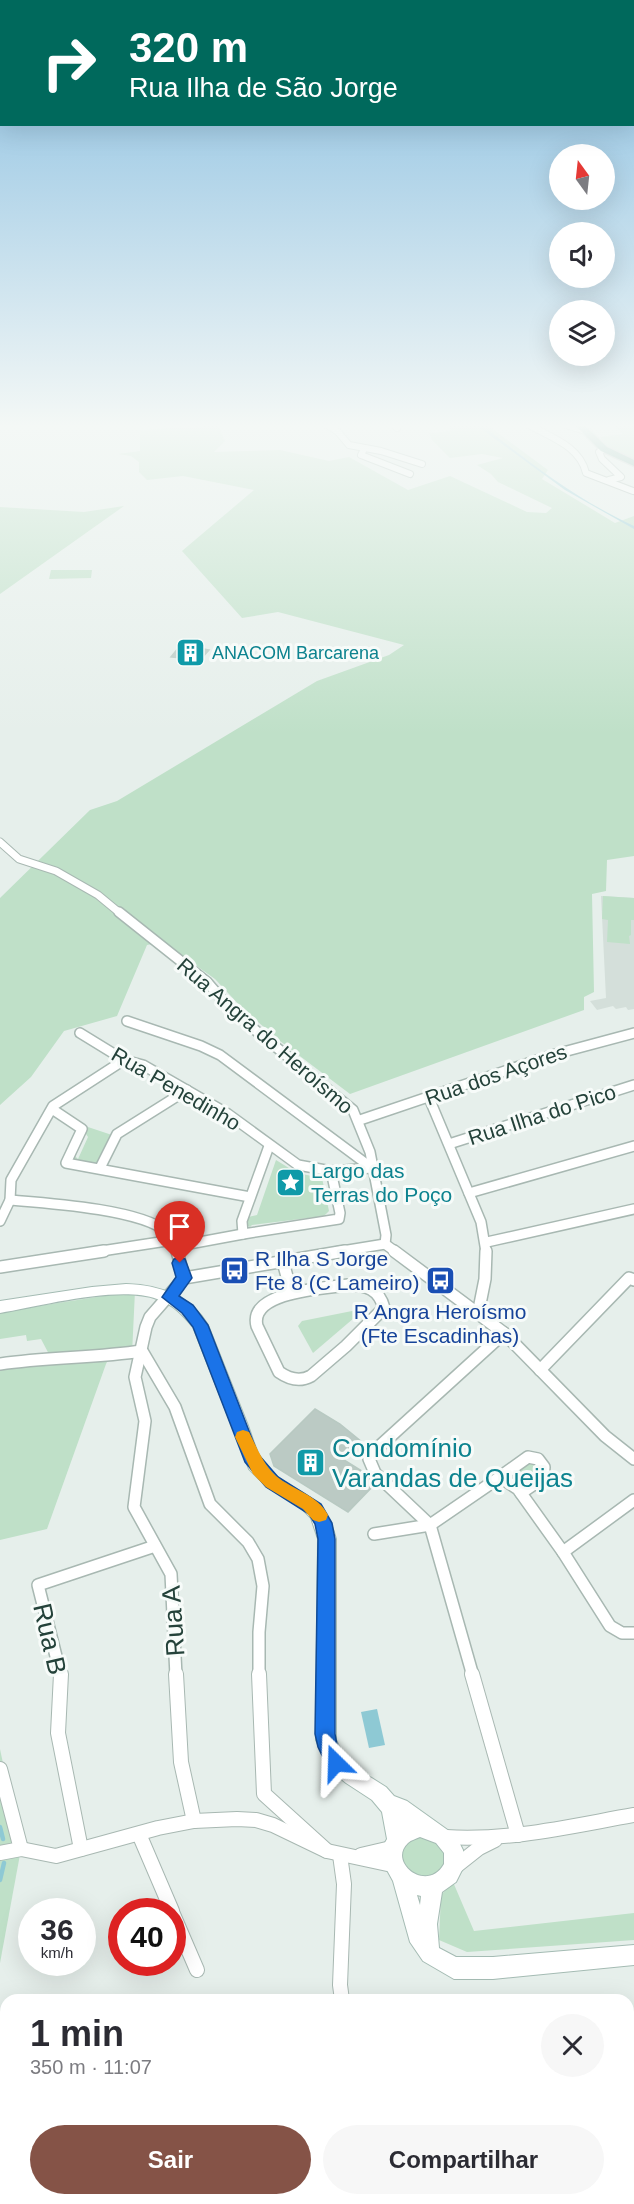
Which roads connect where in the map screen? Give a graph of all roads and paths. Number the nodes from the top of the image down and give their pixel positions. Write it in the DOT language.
graph roads {
  1 [pos="0,842"];
  2 [pos="127,1021"];
  3 [pos="80,1033"];
  4 [pos="634,1033"];
  5 [pos="124,1060"];
  6 [pos="634,1085"];
  7 [pos="187,1090"];
  8 [pos="429,1098"];
  9 [pos="52,1109"];
  10 [pos="360,1120"];
  11 [pos="449,1144"];
  12 [pos="269,1146"];
  13 [pos="634,1146"];
  14 [pos="100,1168"];
  15 [pos="372,1168"];
  16 [pos="332,1171"];
  17 [pos="469,1193"];
  18 [pos="250,1197"];
  19 [pos="10,1200"];
  20 [pos="634,1209"];
  21 [pos="0,1221"];
  22 [pos="243,1234"];
  23 [pos="173,1240"];
  24 [pos="487,1242"];
  25 [pos="189,1244"];
  26 [pos="385,1244"];
  27 [pos="283,1262"];
  28 [pos="0,1267"];
  29 [pos="632,1277"];
  30 [pos="184,1278"];
  31 [pos="291,1291"];
  32 [pos="169,1297"];
  33 [pos="0,1307"];
  34 [pos="478,1314"];
  35 [pos="504,1333"];
  36 [pos="142,1352"];
  37 [pos="0,1364"];
  38 [pos="540,1370"];
  39 [pos="634,1459"];
  40 [pos="500,1477"];
  41 [pos="521,1493"];
  42 [pos="634,1500"];
  43 [pos="430,1525"];
  44 [pos="374,1534"];
  45 [pos="155,1546"];
  46 [pos="563,1552"];
  47 [pos="634,1634"];
  48 [pos="0,1769"];
  49 [pos="388,1803"];
  50 [pos="634,1815"];
  51 [pos="194,1821"];
  52 [pos="437,1833"];
  53 [pos="139,1834"];
  54 [pos="518,1835"];
  55 [pos="500,1837"];
  56 [pos="21,1848"];
  57 [pos="81,1849"];
  58 [pos="0,1853"];
  59 [pos="339,1854"];
  60 [pos="396,1857"];
  61 [pos="452,1869"];
  62 [pos="433,1885"];
  63 [pos="166,1898"];
  64 [pos="186,1944"];
  65 [pos="430,1954"];
  66 [pos="634,1955"];
  67 [pos="197,1970"];
  68 [pos="341,1994"];
  1 -- 10 [label="street, Rua Angra do Heroísmo"];
  2 -- 15 [label="street"];
  3 -- 5 [label="street, Rua Penedinho"];
  4 -- 8 [label="street, Rua dos Açores"];
  5 -- 7 [label="street, Rua Penedinho"];
  5 -- 9 [label="street"];
  6 -- 11 [label="street, Rua Ilha do Pico"];
  7 -- 12 [label="street, Rua Penedinho"];
  7 -- 14 [label="street"];
  8 -- 10 [label="street, Rua dos Açores"];
  8 -- 11 [label="street"];
  9 -- 14 [label="street"];
  9 -- 19 [label="street"];
  10 -- 15 [label="street, Rua Angra do Heroísmo"];
  11 -- 17 [label="street"];
  12 -- 16 [label="street, Rua Penedinho"];
  12 -- 18 [label="street"];
  13 -- 17 [label="street"];
  14 -- 18 [label="street"];
  15 -- 16 [label="street, Rua Penedinho"];
  15 -- 26 [label="street, Rua Angra do Heroísmo"];
  16 -- 22 [label="street"];
  17 -- 24 [label="street"];
  18 -- 22 [label="street"];
  19 -- 21 [label="street"];
  19 -- 23 [label="street"];
  20 -- 24 [label="street"];
  22 -- 25 [label="street"];
  23 -- 28 [label="street"];
  23 -- 30 [label="street"];
  24 -- 34 [label="street"];
  26 -- 27 [label="street"];
  26 -- 34 [label="street"];
  27 -- 30 [label="street"];
  27 -- 31 [label="street"];
  29 -- 38 [label="street"];
  30 -- 32 [label="street, Rua A"];
  31 -- 31 [label="street"];
  32 -- 33 [label="street"];
  32 -- 36 [label="street, Rua A"];
  32 -- 49 [label="street"];
  34 -- 35 [label="street"];
  35 -- 38 [label="street"];
  35 -- 43 [label="street"];
  36 -- 37 [label="street"];
  36 -- 45 [label="street, Rua A"];
  36 -- 59 [label="street"];
  38 -- 39 [label="street"];
  40 -- 41 [label="street"];
  40 -- 41 [label="street"];
  40 -- 43 [label="street"];
  41 -- 46 [label="street"];
  42 -- 46 [label="street"];
  43 -- 44 [label="street"];
  43 -- 54 [label="street"];
  45 -- 51 [label="street, Rua A"];
  45 -- 57 [label="street, Rua B"];
  46 -- 47 [label="street"];
  48 -- 56 [label="street"];
  49 -- 52 [label="street"];
  49 -- 60 [label="street"];
  50 -- 54 [label="street"];
  51 -- 53 [label="street"];
  51 -- 59 [label="street"];
  52 -- 55 [label="street"];
  52 -- 60 [label="street"];
  52 -- 61 [label="street"];
  53 -- 57 [label="street"];
  53 -- 63 [label="street"];
  54 -- 55 [label="street"];
  55 -- 61 [label="street"];
  56 -- 57 [label="street"];
  56 -- 58 [label="street"];
  59 -- 60 [label="street"];
  59 -- 68 [label="street"];
  60 -- 62 [label="street"];
  60 -- 65 [label="street"];
  61 -- 62 [label="street"];
  62 -- 65 [label="street"];
  64 -- 67 [label="street"];
  65 -- 66 [label="street"];
}
